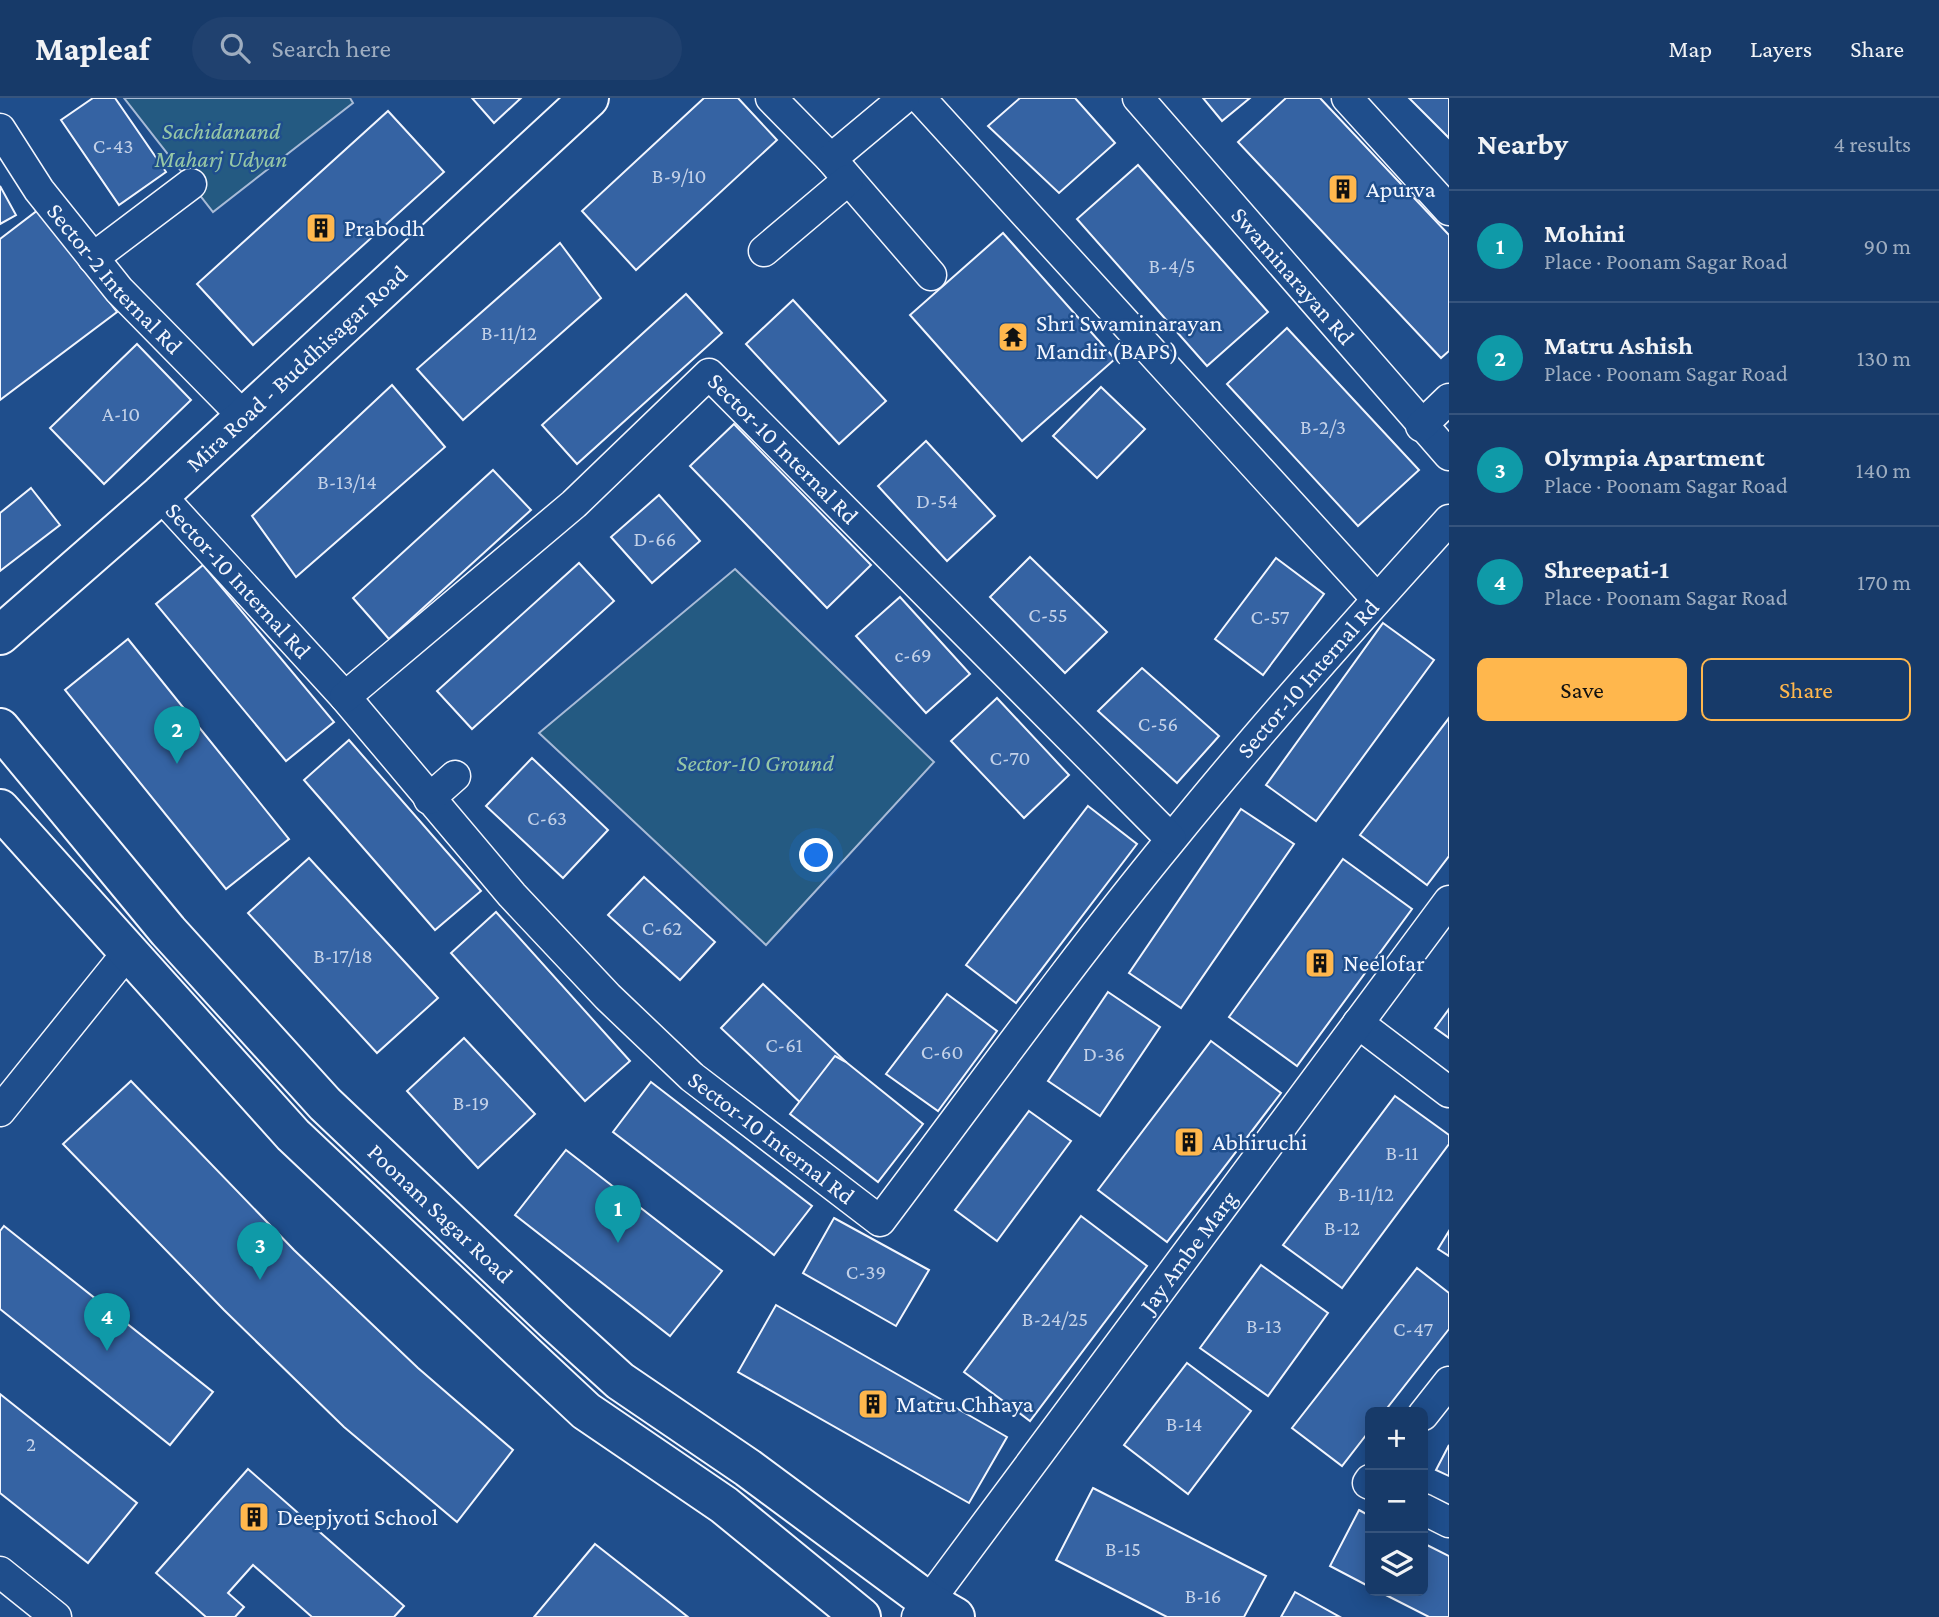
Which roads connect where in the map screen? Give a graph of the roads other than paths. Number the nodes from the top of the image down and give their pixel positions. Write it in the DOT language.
graph roads {
  1 [pos="589,98"];
  2 [pos="771,98"];
  3 [pos="904,98"];
  4 [pos="920,98"];
  5 [pos="1138,98"];
  6 [pos="1347,98"];
  7 [pos="0,129"];
  8 [pos="839,169"];
  9 [pos="191,184"];
  10 [pos="1449,210"];
  11 [pos="764,251"];
  12 [pos="93,258"];
  13 [pos="931,275"];
  14 [pos="1449,399"];
  15 [pos="243,416"];
  16 [pos="1421,426"];
  17 [pos="1449,455"];
  18 [pos="160,495"];
  19 [pos="1449,520"];
  20 [pos="1377,599"];
  21 [pos="0,635"];
  22 [pos="345,697"];
  23 [pos="0,728"];
  24 [pos="455,776"];
  25 [pos="429,799"];
  26 [pos="0,809"];
  27 [pos="1171,839"];
  28 [pos="1449,901"];
  29 [pos="128,952"];
  30 [pos="1358,1023"];
  31 [pos="1449,1092"];
  32 [pos="0,1111"];
  33 [pos="1449,1382"];
  34 [pos="1428,1409"];
  35 [pos="1428,1512"];
  36 [pos="1449,1522"];
  37 [pos="0,1572"];
  38 [pos="934,1612"];
  39 [pos="57,1617"];
  40 [pos="861,1617"];
  1 -- 15 [label="main road, Mira Road - Buddhisagar Road"];
  2 -- 8 [label="street"];
  3 -- 8 [label="street"];
  4 -- 20 [label="street"];
  5 -- 16 [label="street, Swaminarayan Rd"];
  6 -- 10 [label="street"];
  7 -- 12 [label="street, Sector-2 Internal Rd"];
  8 -- 11 [label="street"];
  8 -- 13 [label="street"];
  9 -- 12 [label="street"];
  12 -- 15 [label="street, Sector-2 Internal Rd"];
  14 -- 16 [label="street"];
  15 -- 18 [label="main road, Mira Road - Buddhisagar Road"];
  16 -- 17 [label="street, Swaminarayan Rd"];
  18 -- 21 [label="main road, Mira Road - Buddhisagar Road"];
  18 -- 22 [label="street, Sector-10 Internal Rd"];
  19 -- 20 [label="street, Sector-10 Internal Rd"];
  20 -- 27 [label="street, Sector-10 Internal Rd"];
  22 -- 25 [label="street, Sector-10 Internal Rd"];
  22 -- 27 [label="street, Sector-10 Internal Rd"];
  23 -- 38 [label="main road, Poonam Sagar Road"];
  24 -- 25 [label="street"];
  25 -- 27 [label="street, Sector-10 Internal Rd"];
  26 -- 29 [label="main road, Poonam Sagar Road"];
  28 -- 30 [label="street, Jay Ambe Marg"];
  29 -- 32 [label="street"];
  29 -- 40 [label="main road, Poonam Sagar Road"];
  30 -- 31 [label="street"];
  30 -- 38 [label="street, Jay Ambe Marg"];
  33 -- 34 [label="street"];
  35 -- 36 [label="street"];
  37 -- 39 [label="street"];
}
